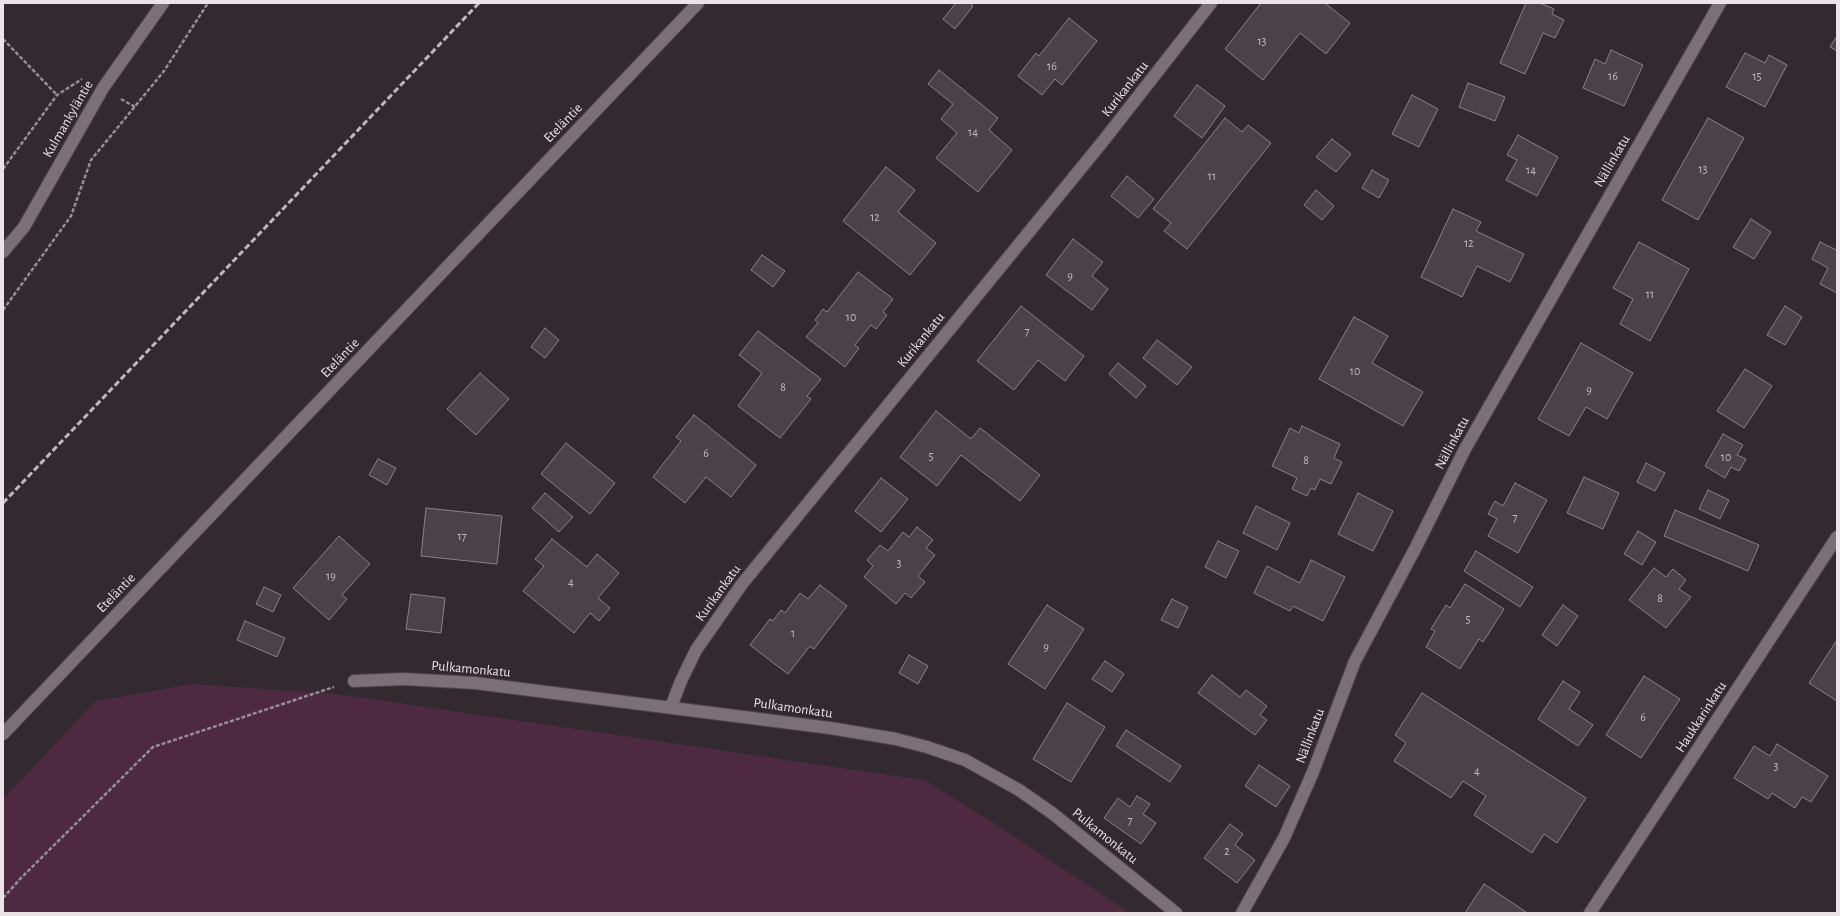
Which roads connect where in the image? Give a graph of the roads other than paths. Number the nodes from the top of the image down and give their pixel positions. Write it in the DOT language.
graph roads {
  1 [pos="163,3"];
  2 [pos="698,3"];
  3 [pos="1211,3"];
  4 [pos="1720,3"];
  5 [pos="3,252"];
  6 [pos="1837,537"];
  7 [pos="354,681"];
  8 [pos="671,706"];
  9 [pos="3,734"];
  10 [pos="1176,913"];
  11 [pos="1242,913"];
  12 [pos="1590,913"];
  1 -- 5 [label="street, Kulmankyläntie"];
  2 -- 9 [label="street, Eteläntie"];
  3 -- 8 [label="street, Kurikankatu"];
  4 -- 11 [label="street, Nällinkatu"];
  6 -- 12 [label="street, Haukkarinkatu"];
  7 -- 8 [label="street, Pulkamonkatu"];
  8 -- 10 [label="street, Pulkamonkatu"];
}
